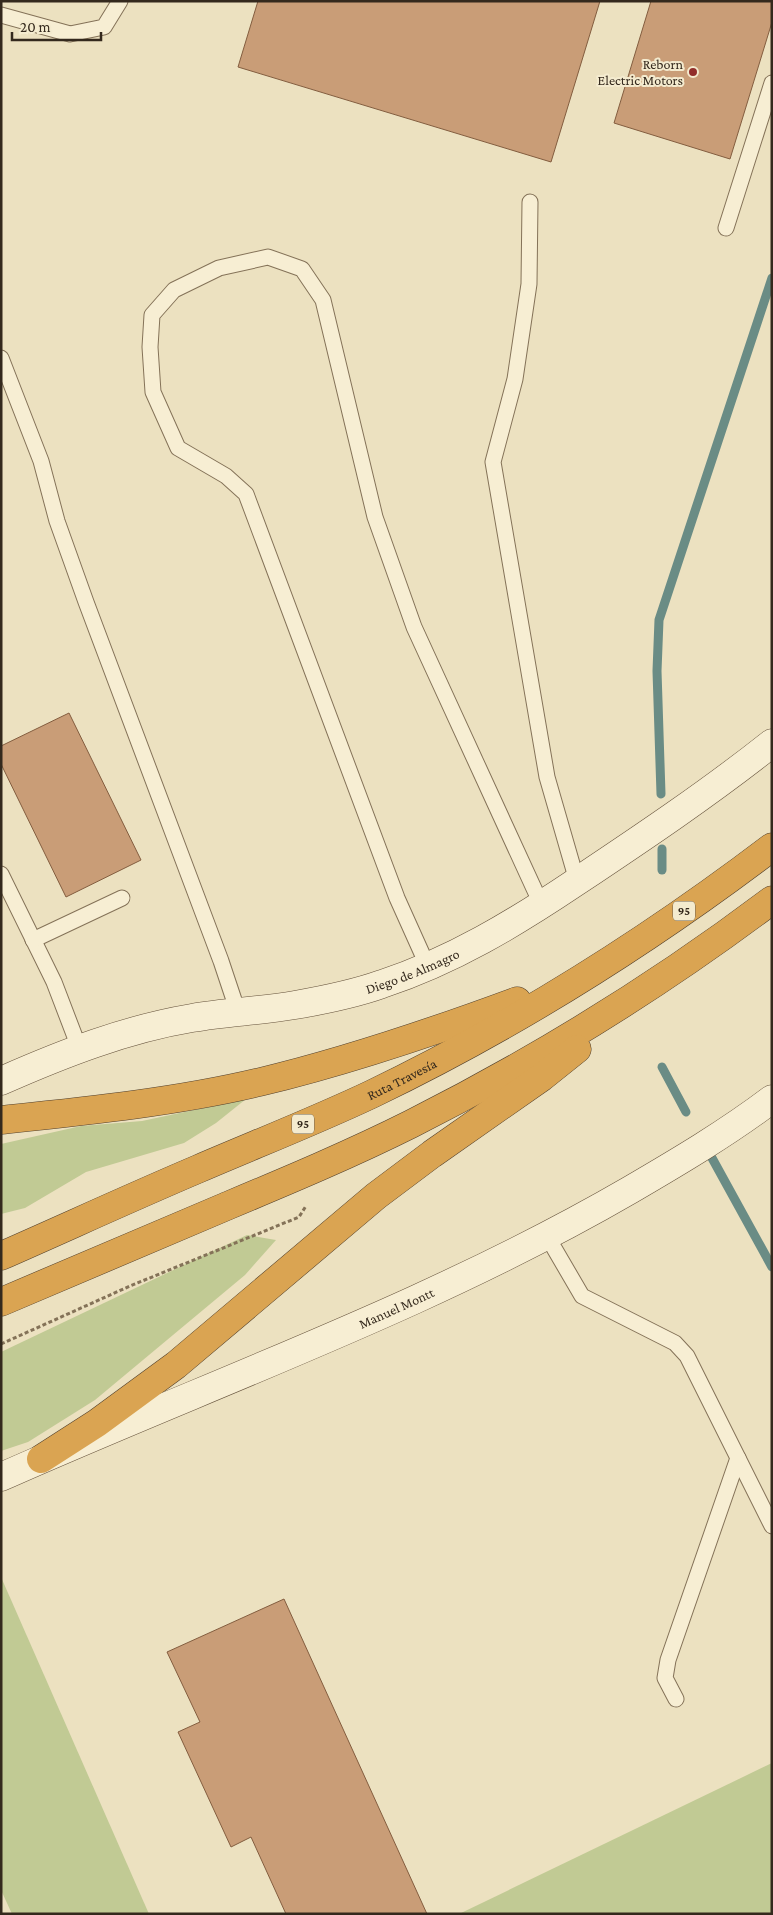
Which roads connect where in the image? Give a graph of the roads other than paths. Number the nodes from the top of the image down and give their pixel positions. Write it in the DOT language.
graph roads {
  1 [pos="120,1"];
  2 [pos="1,16"];
  3 [pos="772,83"];
  4 [pos="530,202"];
  5 [pos="726,228"];
  6 [pos="1,358"];
  7 [pos="772,743"];
  8 [pos="772,847"];
  9 [pos="1,874"];
  10 [pos="577,882"];
  11 [pos="122,898"];
  12 [pos="772,900"];
  13 [pos="542,906"];
  14 [pos="33,940"];
  15 [pos="428,967"];
  16 [pos="593,971"];
  17 [pos="624,1004"];
  18 [pos="238,1012"];
  19 [pos="80,1050"];
  20 [pos="1,1081"];
  21 [pos="772,1100"];
  22 [pos="1,1120"];
  23 [pos="546,1236"];
  24 [pos="1,1256"];
  25 [pos="1,1302"];
  26 [pos="738,1458"];
  27 [pos="41,1459"];
  28 [pos="1,1477"];
  29 [pos="772,1526"];
  30 [pos="676,1699"];
  1 -- 2 [label="lane"];
  3 -- 5 [label="lane"];
  4 -- 10 [label="lane"];
  6 -- 18 [label="lane"];
  7 -- 10 [label="main road, Diego de Almagro"];
  8 -- 16 [label="highway, Ruta Travesía / 95"];
  9 -- 14 [label="lane"];
  10 -- 13 [label="main road, Diego de Almagro"];
  11 -- 14 [label="lane"];
  12 -- 17 [label="highway"];
  13 -- 15 [label="main road, Diego de Almagro"];
  13 -- 15 [label="lane"];
  14 -- 19 [label="lane"];
  15 -- 18 [label="main road, Diego de Almagro"];
  16 -- 22 [label="highway"];
  16 -- 24 [label="highway, Ruta Travesía / 95"];
  17 -- 25 [label="highway"];
  17 -- 27 [label="highway"];
  18 -- 19 [label="main road, Diego de Almagro"];
  19 -- 20 [label="main road, Diego de Almagro"];
  21 -- 23 [label="main road, Manuel Montt"];
  23 -- 26 [label="lane"];
  23 -- 27 [label="main road, Manuel Montt"];
  26 -- 29 [label="lane"];
  26 -- 30 [label="lane"];
  27 -- 28 [label="main road, Manuel Montt"];
}
